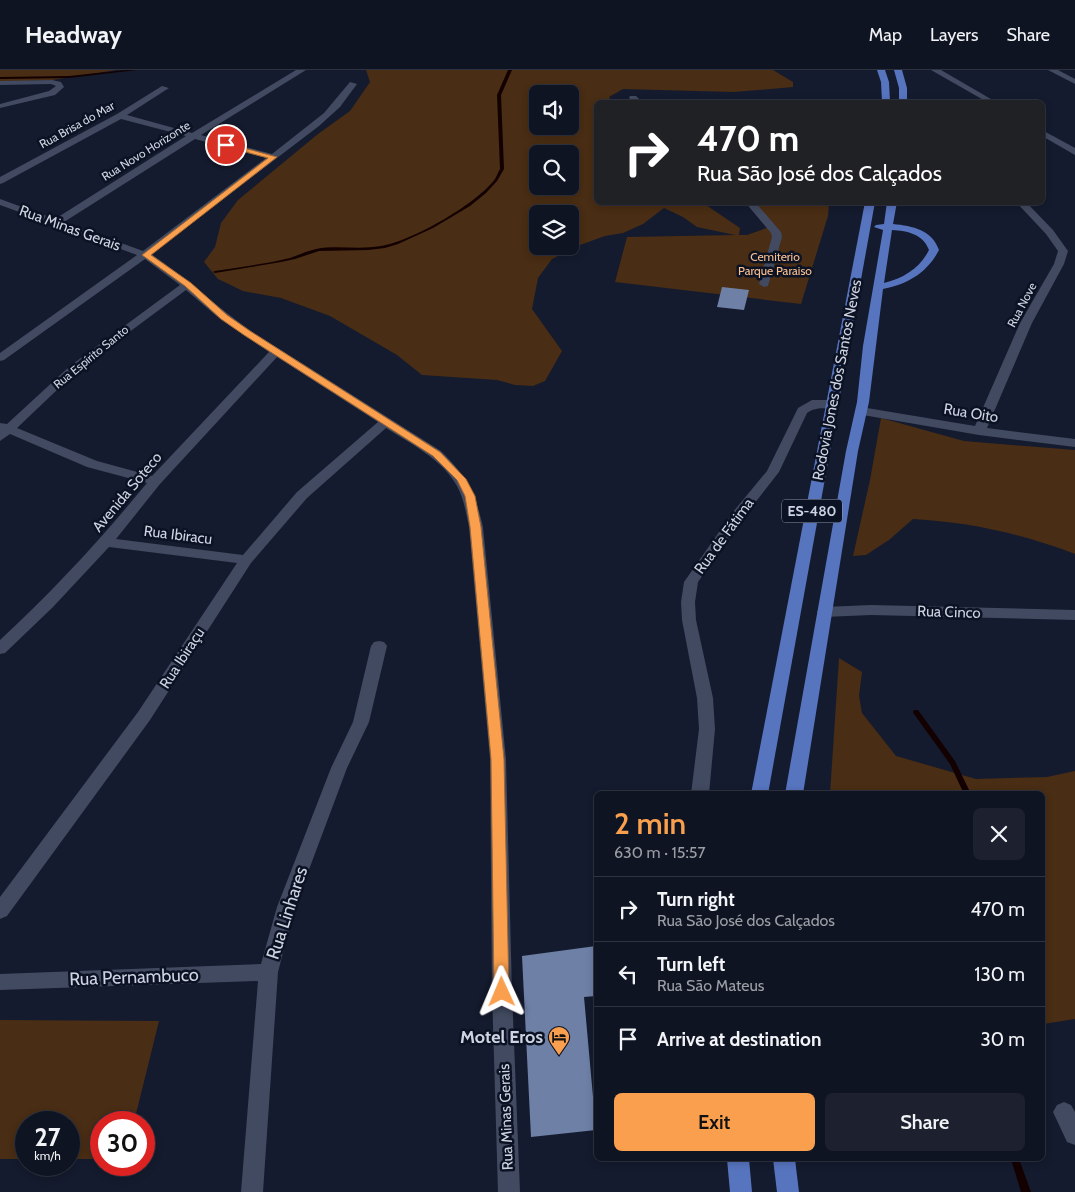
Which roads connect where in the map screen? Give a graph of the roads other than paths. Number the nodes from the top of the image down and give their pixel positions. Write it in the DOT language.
graph roads {
  1 [pos="302,70"];
  2 [pos="881,70"];
  3 [pos="898,70"];
  4 [pos="935,70"];
  5 [pos="1052,70"];
  6 [pos="1075,82"];
  7 [pos="0,83"];
  8 [pos="354,84"];
  9 [pos="165,88"];
  10 [pos="886,100"];
  11 [pos="903,100"];
  12 [pos="988,100"];
  13 [pos="0,106"];
  14 [pos="120,116"];
  15 [pos="1045,134"];
  16 [pos="194,136"];
  17 [pos="1075,152"];
  18 [pos="273,157"];
  19 [pos="0,181"];
  20 [pos="0,202"];
  21 [pos="752,205"];
  22 [pos="870,205"];
  23 [pos="892,205"];
  24 [pos="1023,205"];
  25 [pos="55,223"];
  26 [pos="888,227"];
  27 [pos="866,228"];
  28 [pos="146,255"];
  29 [pos="188,284"];
  30 [pos="764,284"];
  31 [pos="878,287"];
  32 [pos="276,352"];
  33 [pos="0,358"];
  34 [pos="833,404"];
  35 [pos="862,411"];
  36 [pos="384,422"];
  37 [pos="3,430"];
  38 [pos="979,431"];
  39 [pos="1075,443"];
  40 [pos="155,481"];
  41 [pos="106,542"];
  42 [pos="246,560"];
  43 [pos="824,612"];
  44 [pos="1075,615"];
  45 [pos="379,646"];
  46 [pos="0,649"];
  47 [pos="700,791"];
  48 [pos="760,791"];
  49 [pos="794,791"];
  50 [pos="0,911"];
  51 [pos="268,972"];
  52 [pos="0,982"];
  53 [pos="1064,1112"];
  54 [pos="1075,1135"];
  55 [pos="738,1161"];
  56 [pos="784,1161"];
  57 [pos="252,1192"];
  58 [pos="509,1192"];
  59 [pos="741,1192"];
  60 [pos="788,1192"];
  1 -- 16 [label="street, Rua Novo Horizonte"];
  2 -- 10 [label="main road"];
  3 -- 11 [label="main road"];
  4 -- 12 [label="street"];
  5 -- 6 [label="street"];
  7 -- 13 [label="street"];
  8 -- 18 [label="street"];
  9 -- 14 [label="street, Rua Brisa do Mar"];
  14 -- 16 [label="street"];
  14 -- 19 [label="street, Rua Brisa do Mar"];
  15 -- 17 [label="street"];
  16 -- 18 [label="street"];
  16 -- 25 [label="street, Rua Novo Horizonte"];
  18 -- 28 [label="street"];
  20 -- 25 [label="street, Rua Minas Gerais"];
  21 -- 30 [label="street"];
  22 -- 27 [label="main road, Rodovia Jones dos Santos Neves / ES-480"];
  23 -- 26 [label="main road, Rodovia Jones dos Santos Neves / ES-480"];
  24 -- 38 [label="street, Rua Nove"];
  25 -- 28 [label="street, Rua Minas Gerais"];
  26 -- 27 [label="main road"];
  26 -- 31 [label="main road, Rodovia Jones dos Santos Neves / ES-480"];
  26 -- 31 [label="main road"];
  27 -- 34 [label="main road, Rodovia Jones dos Santos Neves / ES-480"];
  28 -- 29 [label="street, Rua Minas Gerais"];
  28 -- 33 [label="street"];
  29 -- 32 [label="street, Rua Minas Gerais"];
  29 -- 37 [label="street, Rua Espírito Santo"];
  31 -- 35 [label="main road, Rodovia Jones dos Santos Neves / ES-480"];
  32 -- 36 [label="street, Rua Minas Gerais"];
  32 -- 40 [label="street, Avenida Soteco"];
  34 -- 47 [label="street, Rua de Fátima"];
  34 -- 48 [label="main road, Rodovia Jones dos Santos Neves / ES-480"];
  35 -- 38 [label="street, Rua Oito"];
  35 -- 43 [label="main road, Rodovia Jones dos Santos Neves / ES-480"];
  36 -- 42 [label="street, Rua Ibiraçu"];
  36 -- 58 [label="street, Rua Minas Gerais"];
  37 -- 40 [label="street"];
  38 -- 39 [label="street, Rua Oito"];
  40 -- 41 [label="street, Avenida Soteco"];
  41 -- 42 [label="street, Rua Ibiracu"];
  41 -- 46 [label="street, Avenida Soteco"];
  42 -- 50 [label="street, Rua Ibiraçu"];
  43 -- 44 [label="street, Rua Cinco"];
  43 -- 49 [label="main road, Rodovia Jones dos Santos Neves / ES-480"];
  45 -- 51 [label="street, Rua Linhares"];
  51 -- 52 [label="street, Rua Pernambuco"];
  51 -- 57 [label="street, Rua Linhares"];
  53 -- 54 [label="street"];
  55 -- 59 [label="main road"];
  56 -- 60 [label="main road"];
}
